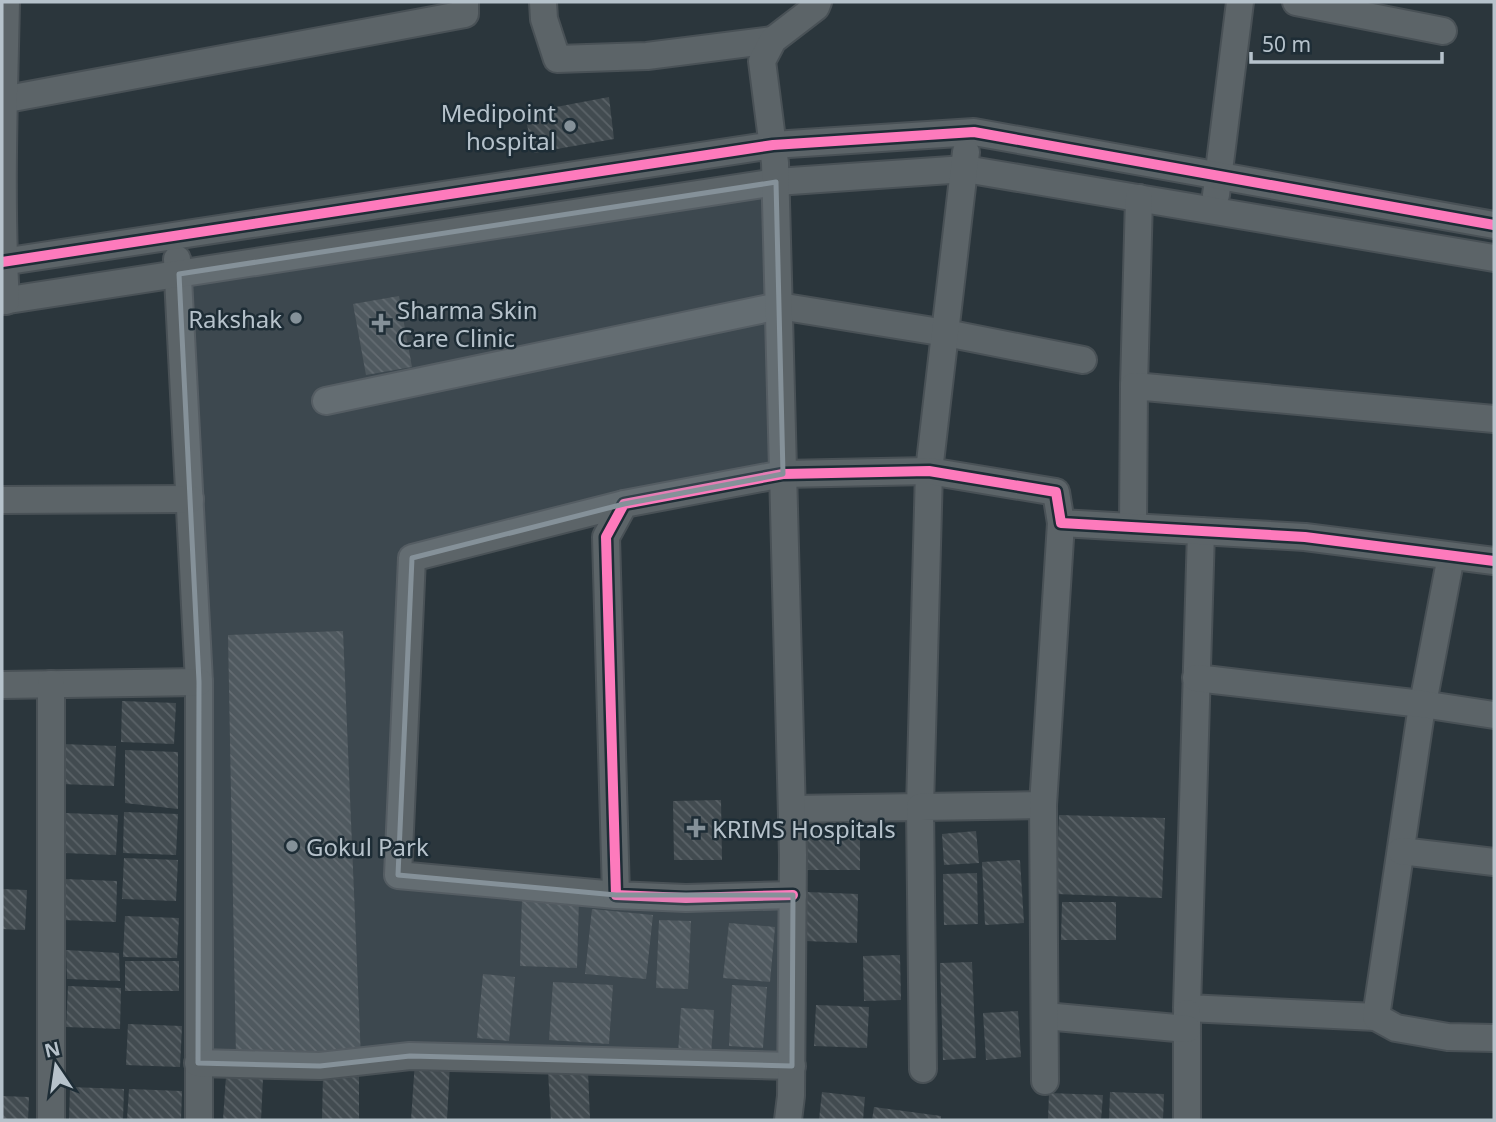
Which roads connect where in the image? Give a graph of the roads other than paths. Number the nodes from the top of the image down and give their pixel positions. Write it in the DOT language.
graph roads {
  1 [pos="6,2"];
  2 [pos="464,2"];
  3 [pos="543,2"];
  4 [pos="818,2"];
  5 [pos="1240,2"];
  6 [pos="1296,2"];
  7 [pos="1443,30"];
  8 [pos="773,40"];
  9 [pos="3,100"];
  10 [pos="968,132"];
  11 [pos="773,145"];
  12 [pos="965,169"];
  13 [pos="1219,177"];
  14 [pos="776,182"];
  15 [pos="1139,198"];
  16 [pos="1213,210"];
  17 [pos="1494,225"];
  18 [pos="175,236"];
  19 [pos="1494,258"];
  20 [pos="3,262"];
  21 [pos="179,274"];
  22 [pos="4,301"];
  23 [pos="779,306"];
  24 [pos="946,333"];
  25 [pos="1083,360"];
  26 [pos="1134,386"];
  27 [pos="326,401"];
  28 [pos="1494,419"];
  29 [pos="929,471"];
  30 [pos="783,474"];
  31 [pos="190,499"];
  32 [pos="2,500"];
  33 [pos="624,504"];
  34 [pos="1061,523"];
  35 [pos="1133,527"];
  36 [pos="1201,531"];
  37 [pos="1451,556"];
  38 [pos="1494,561"];
  39 [pos="1196,678"];
  40 [pos="199,682"];
  41 [pos="51,684"];
  42 [pos="2,685"];
  43 [pos="1422,704"];
  44 [pos="1494,715"];
  45 [pos="1043,806"];
  46 [pos="920,807"];
  47 [pos="792,809"];
  48 [pos="1401,851"];
  49 [pos="1494,862"];
  50 [pos="615,895"];
  51 [pos="793,895"];
  52 [pos="1045,1016"];
  53 [pos="1376,1017"];
  54 [pos="1187,1019"];
  55 [pos="1494,1038"];
  56 [pos="198,1063"];
  57 [pos="792,1066"];
  58 [pos="923,1069"];
  59 [pos="1045,1081"];
  60 [pos="1187,1118"];
  61 [pos="51,1120"];
  62 [pos="199,1120"];
  63 [pos="788,1120"];
  1 -- 9 [label="street"];
  2 -- 9 [label="street"];
  3 -- 8 [label="street"];
  4 -- 8 [label="street"];
  5 -- 13 [label="street"];
  6 -- 7 [label="street"];
  8 -- 11 [label="street"];
  9 -- 20 [label="street"];
  10 -- 11 [label="street"];
  10 -- 12 [label="street"];
  10 -- 13 [label="street"];
  11 -- 14 [label="street"];
  11 -- 18 [label="street"];
  12 -- 14 [label="street"];
  12 -- 15 [label="street"];
  12 -- 24 [label="street"];
  13 -- 16 [label="street"];
  13 -- 17 [label="street"];
  14 -- 21 [label="street"];
  14 -- 23 [label="street"];
  15 -- 16 [label="street"];
  15 -- 26 [label="street"];
  16 -- 19 [label="street"];
  18 -- 20 [label="street"];
  18 -- 21 [label="street"];
  20 -- 22 [label="street"];
  21 -- 22 [label="street"];
  21 -- 31 [label="street"];
  23 -- 24 [label="street"];
  23 -- 27 [label="street"];
  23 -- 30 [label="street"];
  24 -- 25 [label="street"];
  24 -- 29 [label="street"];
  26 -- 28 [label="street"];
  26 -- 35 [label="street"];
  29 -- 30 [label="street"];
  29 -- 34 [label="street"];
  29 -- 46 [label="street"];
  30 -- 33 [label="street"];
  30 -- 47 [label="street"];
  31 -- 32 [label="street"];
  31 -- 40 [label="street"];
  33 -- 50 [label="street"];
  33 -- 50 [label="street"];
  34 -- 35 [label="street"];
  34 -- 45 [label="street"];
  35 -- 36 [label="street"];
  36 -- 37 [label="street"];
  36 -- 39 [label="street"];
  37 -- 38 [label="street"];
  37 -- 43 [label="street"];
  39 -- 43 [label="street"];
  39 -- 54 [label="street"];
  40 -- 41 [label="street"];
  40 -- 56 [label="street"];
  41 -- 42 [label="street"];
  41 -- 61 [label="street"];
  43 -- 44 [label="street"];
  43 -- 48 [label="street"];
  45 -- 46 [label="street"];
  45 -- 52 [label="street"];
  46 -- 47 [label="street"];
  46 -- 58 [label="street"];
  47 -- 51 [label="street"];
  48 -- 49 [label="street"];
  48 -- 53 [label="street"];
  50 -- 51 [label="street"];
  51 -- 57 [label="street"];
  52 -- 54 [label="street"];
  52 -- 59 [label="street"];
  53 -- 54 [label="street"];
  53 -- 55 [label="street"];
  54 -- 60 [label="street"];
  56 -- 57 [label="street"];
  56 -- 62 [label="street"];
  57 -- 63 [label="street"];
}
